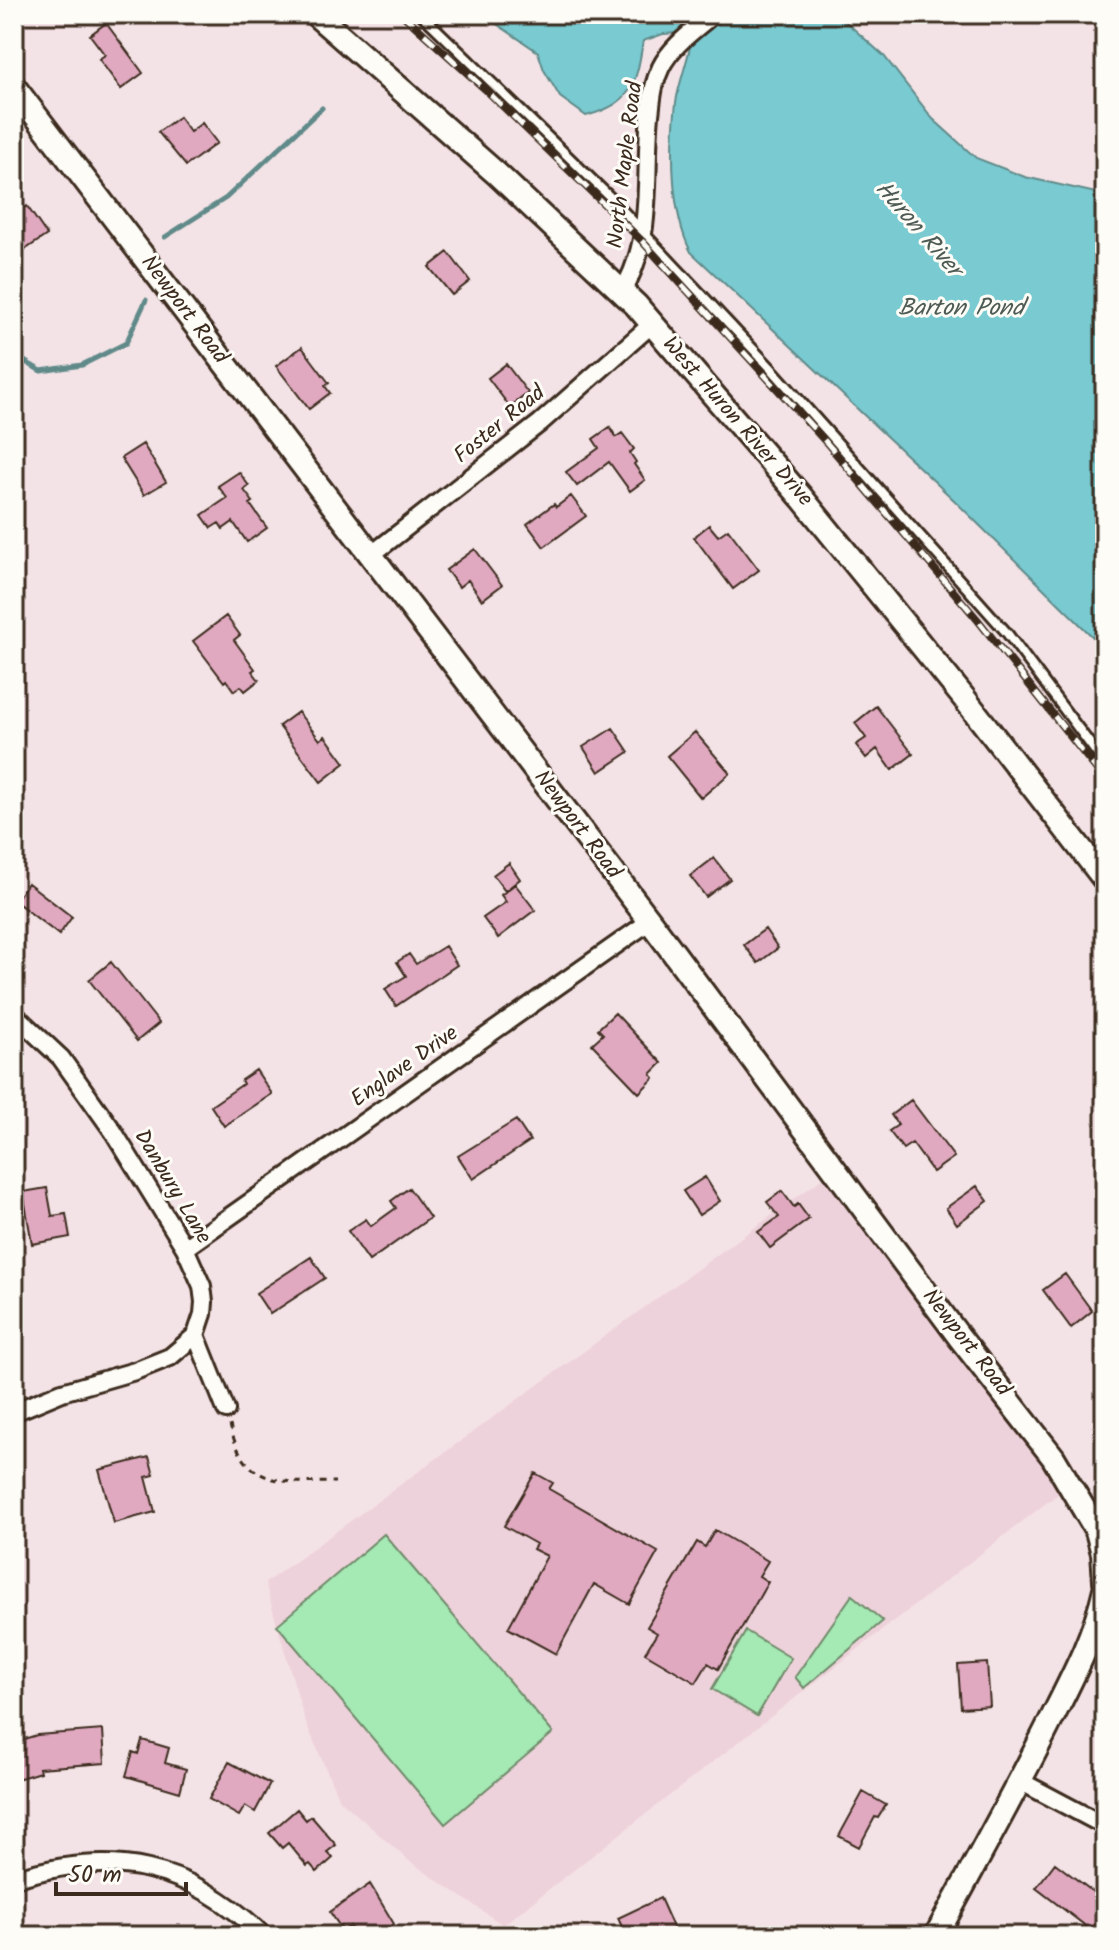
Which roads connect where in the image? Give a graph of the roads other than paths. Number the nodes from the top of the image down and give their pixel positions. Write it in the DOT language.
graph roads {
  1 [pos="315,14"];
  2 [pos="421,14"];
  3 [pos="713,14"];
  4 [pos="14,87"];
  5 [pos="644,231"];
  6 [pos="622,292"];
  7 [pos="652,324"];
  8 [pos="371,555"];
  9 [pos="1105,764"];
  10 [pos="1105,880"];
  11 [pos="650,921"];
  12 [pos="14,1014"];
  13 [pos="185,1248"];
  14 [pos="196,1335"];
  15 [pos="226,1410"];
  16 [pos="14,1412"];
  17 [pos="1105,1581"];
  18 [pos="1105,1589"];
  19 [pos="1020,1781"];
  20 [pos="1105,1826"];
  21 [pos="14,1879"];
  22 [pos="264,1936"];
  23 [pos="936,1936"];
  1 -- 6 [label="street, West Huron River Drive"];
  2 -- 5 [label="lane"];
  3 -- 5 [label="street, North Maple Road"];
  4 -- 8 [label="street, Newport Road"];
  5 -- 6 [label="street, North Maple Road"];
  5 -- 9 [label="lane"];
  6 -- 7 [label="street, West Huron River Drive"];
  7 -- 8 [label="street, Foster Road"];
  7 -- 10 [label="street, West Huron River Drive"];
  8 -- 11 [label="street, Newport Road"];
  11 -- 13 [label="street, Englave Drive"];
  11 -- 17 [label="street, Newport Road"];
  12 -- 13 [label="street, Danbury Lane"];
  13 -- 14 [label="street, Danbury Lane"];
  14 -- 15 [label="street"];
  14 -- 16 [label="street"];
  18 -- 19 [label="street"];
  19 -- 20 [label="street"];
  19 -- 23 [label="street"];
  21 -- 22 [label="street"];
}
